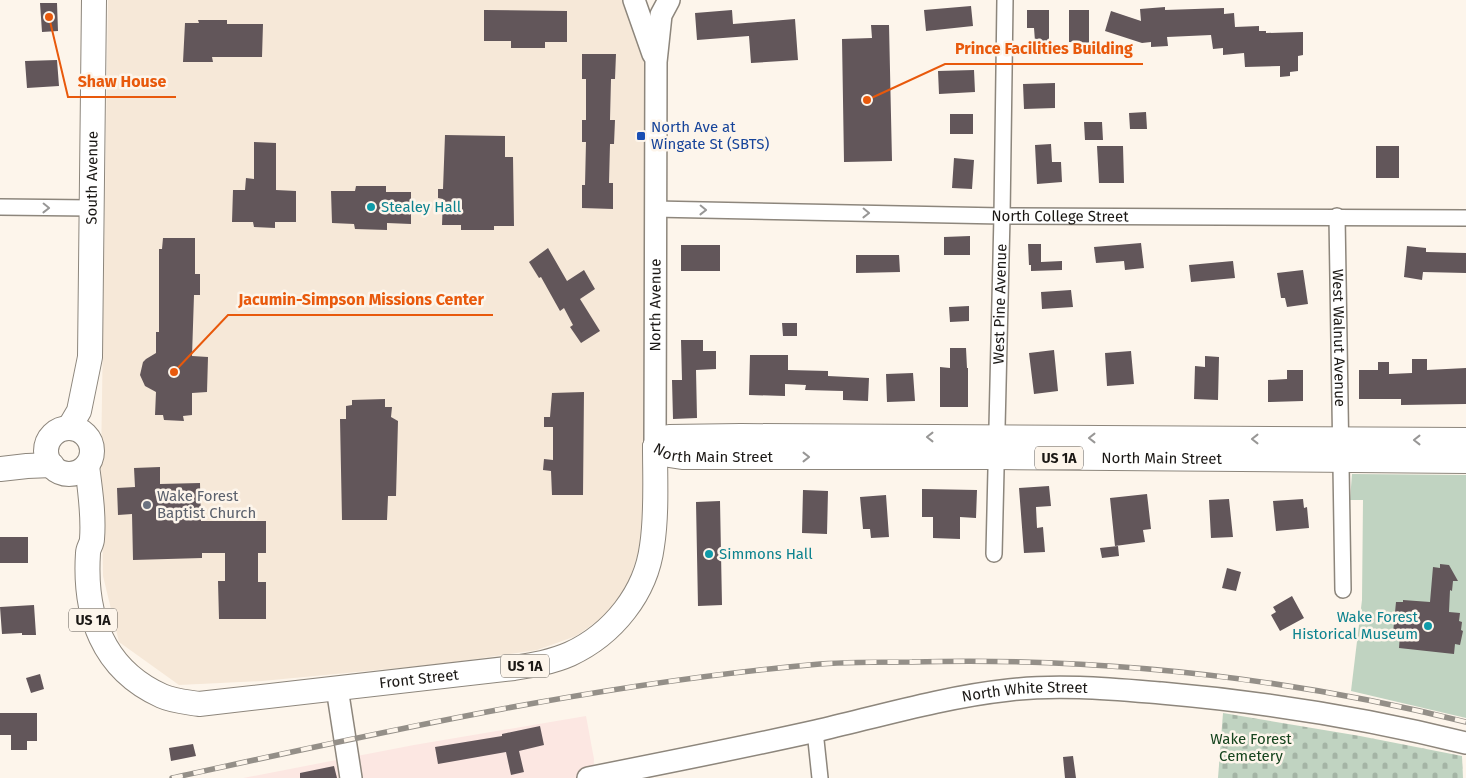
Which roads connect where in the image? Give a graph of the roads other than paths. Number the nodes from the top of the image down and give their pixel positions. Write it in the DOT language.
graph roads {
  1 [pos="94,0"];
  2 [pos="634,0"];
  3 [pos="667,0"];
  4 [pos="1005,0"];
  5 [pos="656,62"];
  6 [pos="0,207"];
  7 [pos="91,208"];
  8 [pos="654,209"];
  9 [pos="1002,216"];
  10 [pos="1337,216"];
  11 [pos="1466,218"];
  12 [pos="78,433"];
  13 [pos="1466,440"];
  14 [pos="655,447"];
  15 [pos="997,447"];
  16 [pos="1340,450"];
  17 [pos="1466,461"];
  18 [pos="64,463"];
  19 [pos="0,468"];
  20 [pos="652,546"];
  21 [pos="994,554"];
  22 [pos="1343,590"];
  23 [pos="337,688"];
  24 [pos="815,731"];
  25 [pos="1466,743"];
  26 [pos="351,778"];
  27 [pos="588,778"];
  28 [pos="820,778"];
  1 -- 7 [label="main road, South Avenue"];
  2 -- 3 [label="main road"];
  2 -- 5 [label="main road, North Avenue"];
  3 -- 5 [label="main road, North Avenue"];
  4 -- 9 [label="street, West Pine Avenue"];
  5 -- 8 [label="main road, North Avenue"];
  6 -- 7 [label="street, one-way"];
  7 -- 12 [label="main road, South Avenue"];
  8 -- 9 [label="street, North College Street, one-way"];
  8 -- 14 [label="main road, North Avenue"];
  9 -- 10 [label="street, North College Street"];
  9 -- 15 [label="street, West Pine Avenue"];
  10 -- 11 [label="street, North College Street"];
  10 -- 16 [label="street, West Walnut Avenue"];
  12 -- 18 [label="main road"];
  12 -- 18 [label="main road, South Avenue"];
  13 -- 16 [label="main road, North Main Street, one-way"];
  14 -- 15 [label="main road, North Main Street / US 1A"];
  14 -- 20 [label="main road, North Avenue / US 1A"];
  15 -- 16 [label="main road, North Main Street / US 1A"];
  15 -- 21 [label="street, West Pine Avenue"];
  16 -- 17 [label="main road, North Main Street / US 1A"];
  16 -- 22 [label="street, West Walnut Avenue"];
  18 -- 19 [label="main road"];
  18 -- 23 [label="main road, Front Street / US 1A"];
  20 -- 23 [label="main road, Front Street / US 1A"];
  23 -- 26 [label="main road"];
  24 -- 25 [label="main road, North White Street"];
  24 -- 27 [label="main road, North White Street"];
  24 -- 28 [label="street"];
}
